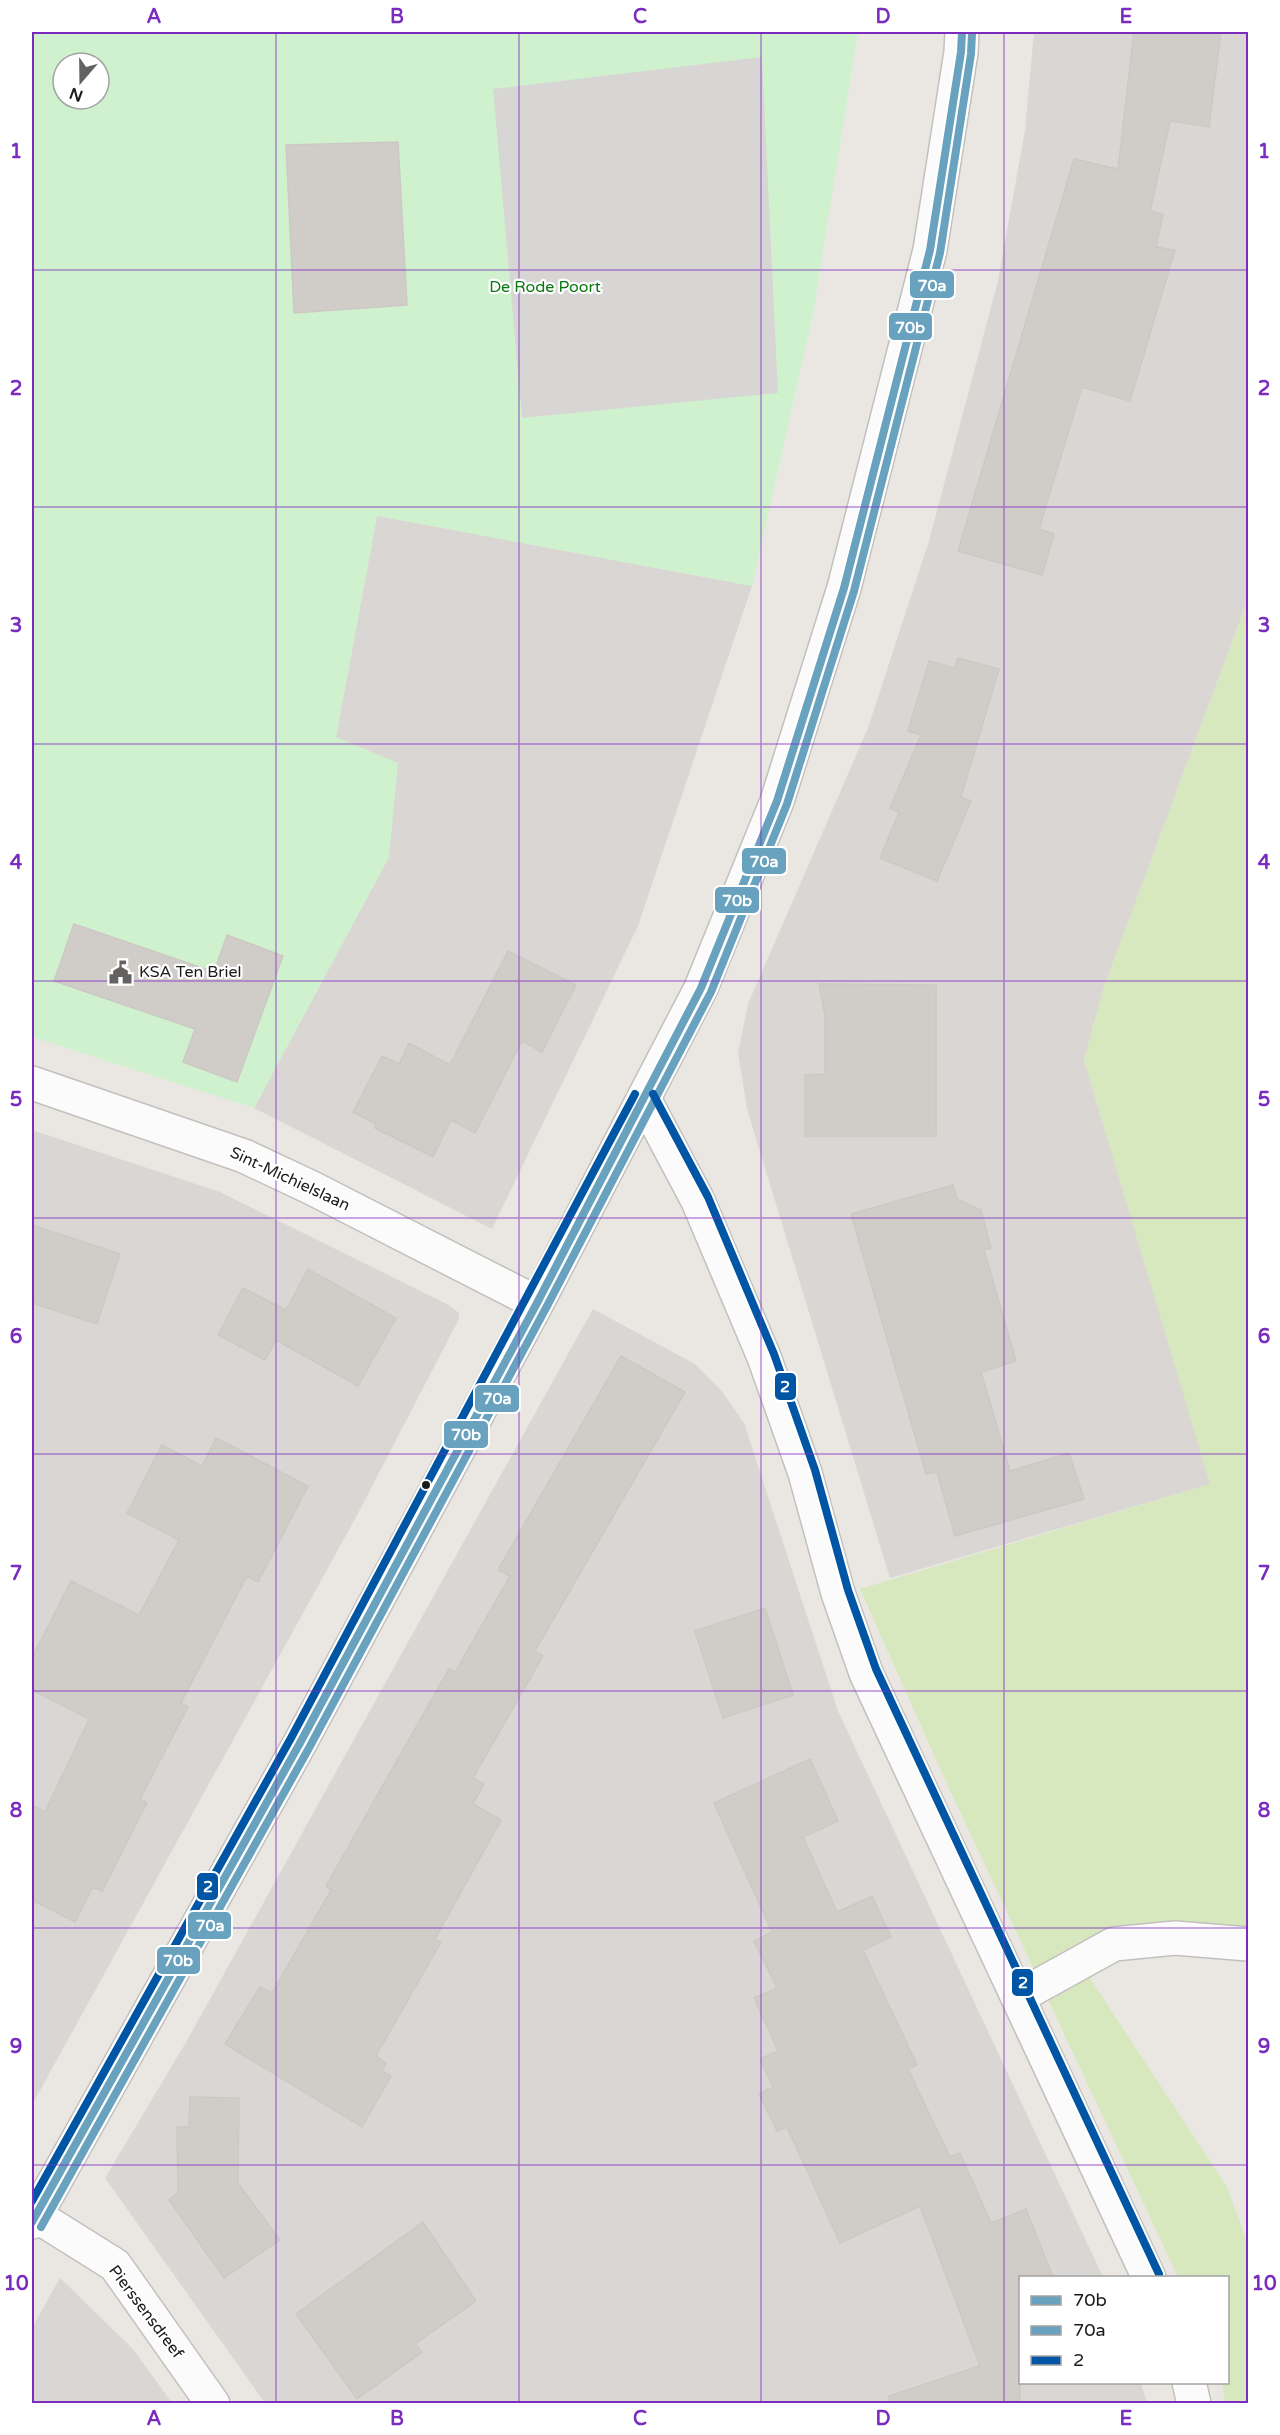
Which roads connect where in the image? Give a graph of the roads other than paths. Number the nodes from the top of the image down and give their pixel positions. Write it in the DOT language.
graph roads {
  1 [pos="962,32"];
  2 [pos="32,1083"];
  3 [pos="644,1099"];
  4 [pos="537,1303"];
  5 [pos="1248,1944"];
  6 [pos="1018,1997"];
  7 [pos="34,2219"];
  8 [pos="1149,2276"];
  9 [pos="1189,2384"];
  10 [pos="213,2403"];
  11 [pos="1194,2403"];
  1 -- 3 [label="street"];
  2 -- 4 [label="street, Sint-Michielslaan"];
  3 -- 4 [label="street"];
  3 -- 6 [label="street"];
  4 -- 7 [label="street"];
  5 -- 6 [label="street"];
  6 -- 8 [label="street"];
  7 -- 10 [label="street, Pierssensdreef"];
  9 -- 11 [label="street"];
}
